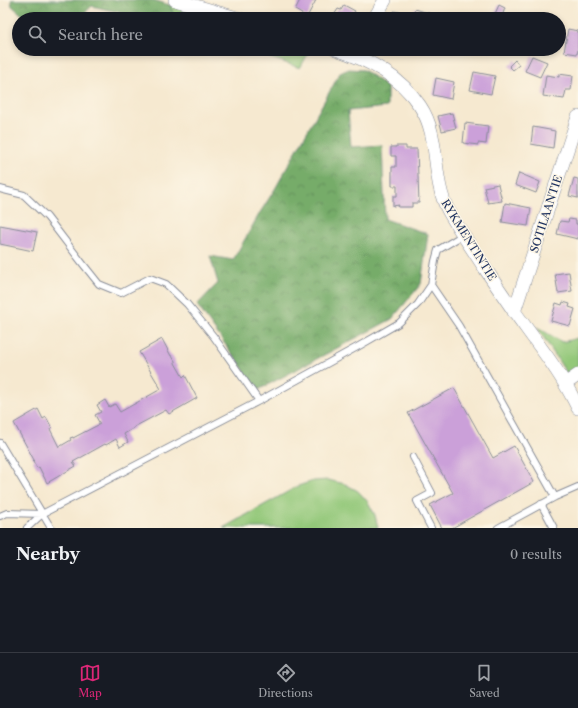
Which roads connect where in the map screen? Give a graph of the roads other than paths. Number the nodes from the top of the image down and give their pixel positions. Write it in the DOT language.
graph roads {
  1 [pos="175,0"];
  2 [pos="385,0"];
  3 [pos="216,12"];
  4 [pos="378,12"];
  5 [pos="361,56"];
  6 [pos="578,117"];
  7 [pos="0,189"];
  8 [pos="463,235"];
  9 [pos="431,284"];
  10 [pos="514,312"];
  11 [pos="578,375"];
  12 [pos="565,384"];
  13 [pos="259,402"];
  14 [pos="578,408"];
  15 [pos="0,443"];
  16 [pos="413,457"];
  17 [pos="578,488"];
  18 [pos="555,497"];
  19 [pos="541,504"];
  20 [pos="42,514"];
  21 [pos="0,516"];
  22 [pos="27,528"];
  23 [pos="51,528"];
  24 [pos="431,528"];
  25 [pos="498,528"];
  26 [pos="554,528"];
  1 -- 3 [label="street"];
  2 -- 4 [label="street"];
  5 -- 8 [label="street, RYKMENTINTIE"];
  6 -- 10 [label="street, SOTILAANTIE"];
  7 -- 13 [label="lane"];
  8 -- 9 [label="lane"];
  8 -- 10 [label="street, RYKMENTINTIE"];
  9 -- 13 [label="lane"];
  9 -- 18 [label="lane"];
  10 -- 12 [label="street, RYKMENTINTIE"];
  11 -- 12 [label="street"];
  12 -- 14 [label="street, RYKMENTINTIE"];
  13 -- 20 [label="lane"];
  15 -- 20 [label="lane"];
  16 -- 24 [label="lane"];
  17 -- 18 [label="lane"];
  18 -- 19 [label="lane"];
  19 -- 25 [label="lane"];
  19 -- 26 [label="lane"];
  20 -- 21 [label="lane"];
  20 -- 22 [label="lane"];
  20 -- 23 [label="lane"];
}
